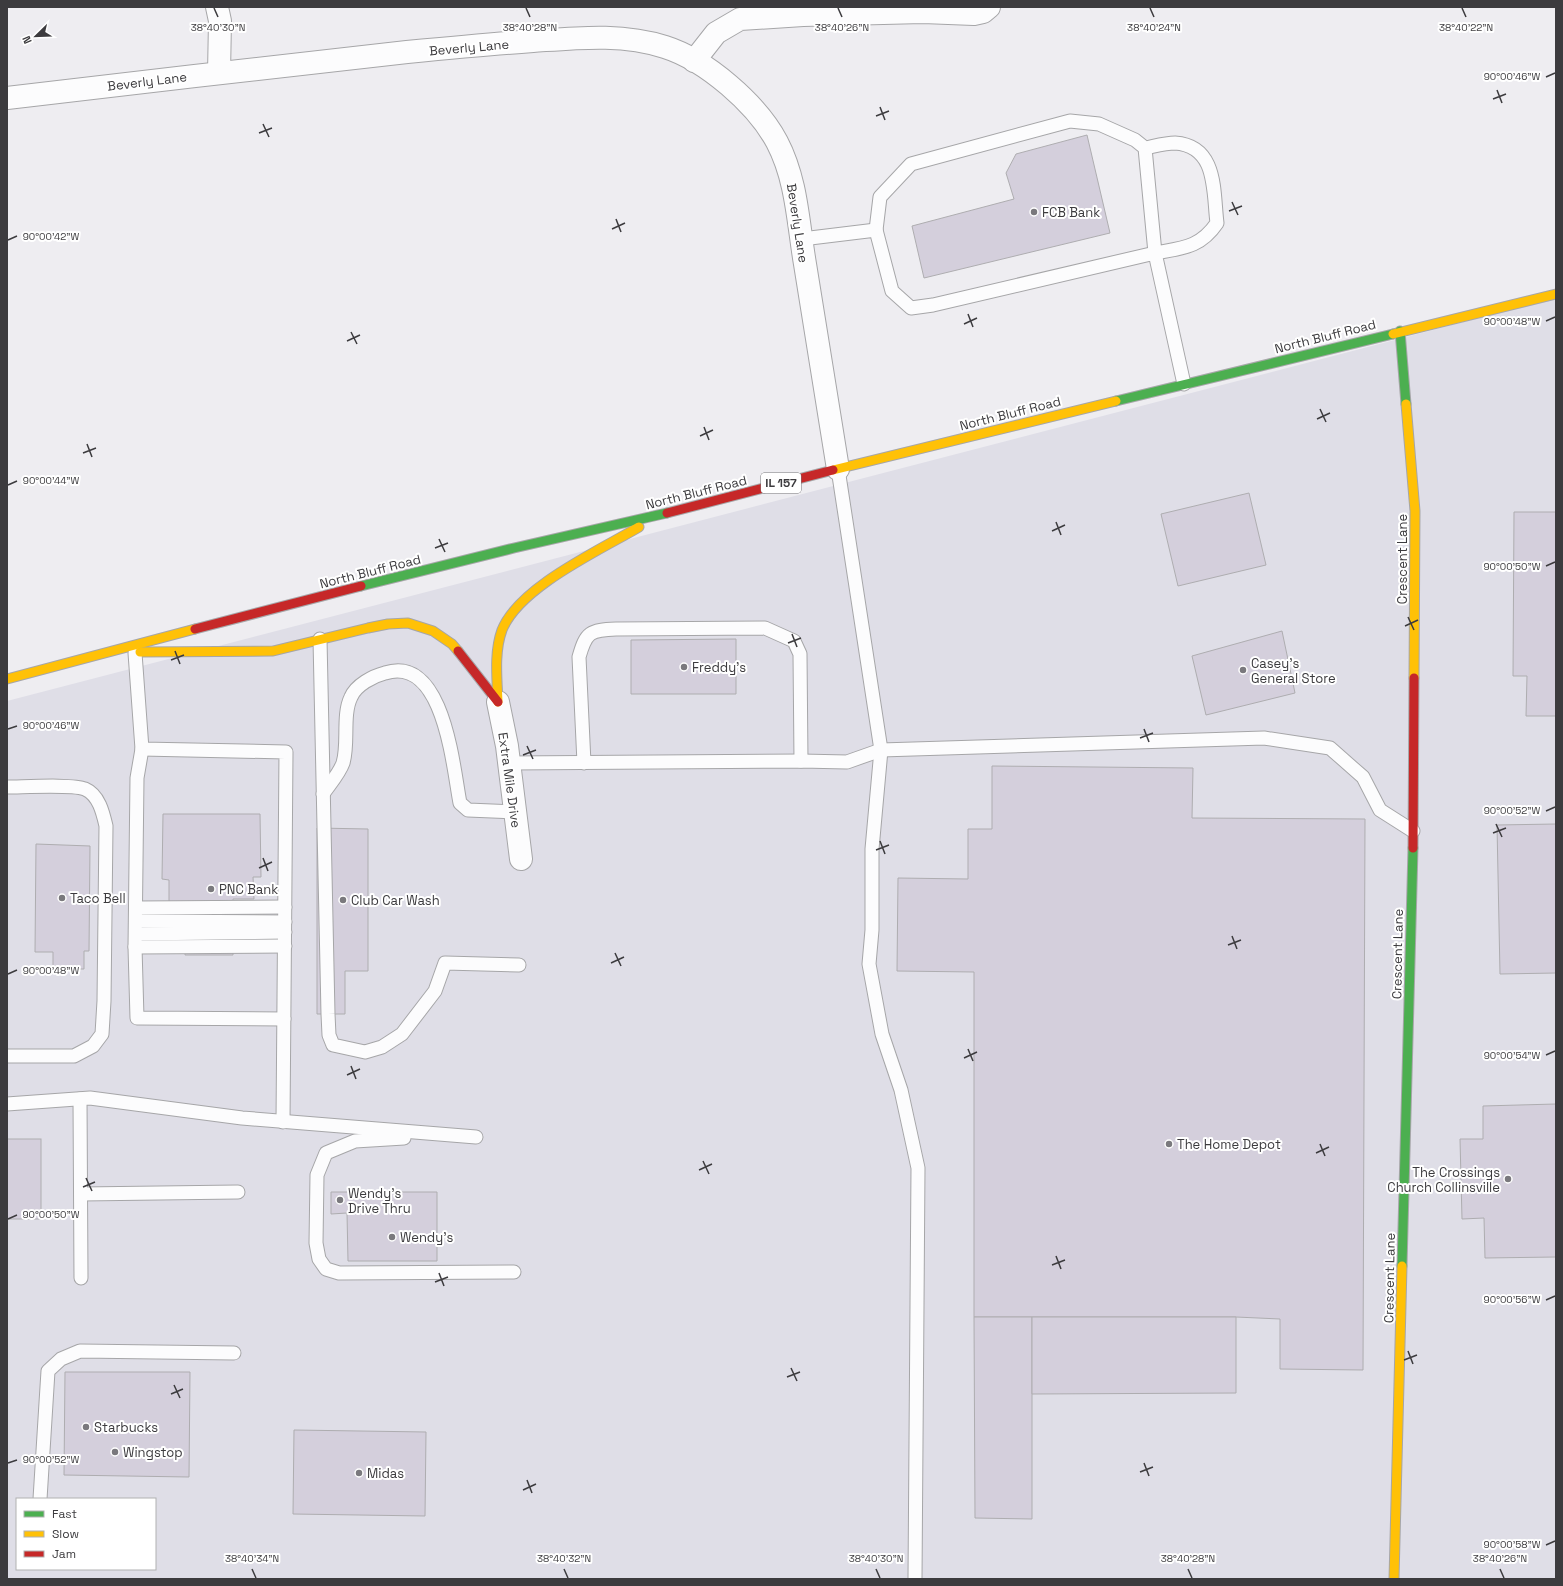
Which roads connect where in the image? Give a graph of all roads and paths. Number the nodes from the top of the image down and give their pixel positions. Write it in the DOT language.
graph roads {
  1 [pos="217,7"];
  2 [pos="989,7"];
  3 [pos="694,61"];
  4 [pos="219,73"];
  5 [pos="7,98"];
  6 [pos="1145,148"];
  7 [pos="876,230"];
  8 [pos="802,239"];
  9 [pos="1155,253"];
  10 [pos="1556,294"];
  11 [pos="1400,331"];
  12 [pos="1184,384"];
  13 [pos="838,469"];
  14 [pos="662,514"];
  15 [pos="320,639"];
  16 [pos="113,651"];
  17 [pos="135,652"];
  18 [pos="7,679"];
  19 [pos="498,702"];
  20 [pos="142,749"];
  21 [pos="882,750"];
  22 [pos="801,761"];
  23 [pos="584,763"];
  24 [pos="509,764"];
  25 [pos="7,787"];
  26 [pos="323,794"];
  27 [pos="515,812"];
  28 [pos="1413,831"];
  29 [pos="521,859"];
  30 [pos="285,907"];
  31 [pos="136,914"];
  32 [pos="285,927"];
  33 [pos="136,934"];
  34 [pos="285,946"];
  35 [pos="136,947"];
  36 [pos="519,965"];
  37 [pos="284,1020"];
  38 [pos="7,1056"];
  39 [pos="80,1099"];
  40 [pos="7,1104"];
  41 [pos="283,1122"];
  42 [pos="430,1134"];
  43 [pos="476,1137"];
  44 [pos="238,1192"];
  45 [pos="81,1194"];
  46 [pos="514,1272"];
  47 [pos="81,1278"];
  48 [pos="234,1353"];
  49 [pos="40,1498"];
  50 [pos="915,1579"];
  51 [pos="1394,1579"];
  1 -- 4 [label="street"];
  2 -- 3 [label="street"];
  3 -- 4 [label="street, Beverly Lane"];
  3 -- 8 [label="street, Beverly Lane"];
  4 -- 5 [label="street, Beverly Lane"];
  6 -- 7 [label="lane"];
  6 -- 9 [label="lane"];
  6 -- 9 [label="lane"];
  7 -- 8 [label="lane"];
  7 -- 9 [label="lane"];
  8 -- 13 [label="street, Beverly Lane"];
  9 -- 12 [label="lane"];
  10 -- 11 [label="main road, North Bluff Road / IL 157"];
  11 -- 12 [label="main road, North Bluff Road / IL 157"];
  11 -- 28 [label="main road, Crescent Lane"];
  12 -- 13 [label="main road, North Bluff Road / IL 157"];
  13 -- 14 [label="main road, North Bluff Road / IL 157"];
  13 -- 21 [label="lane"];
  14 -- 16 [label="main road, North Bluff Road / IL 157"];
  14 -- 19 [label="main road"];
  15 -- 17 [label="main road"];
  15 -- 19 [label="main road"];
  15 -- 26 [label="lane"];
  16 -- 17 [label="main road"];
  16 -- 18 [label="main road, North Bluff Road / IL 157"];
  17 -- 20 [label="lane"];
  19 -- 24 [label="street, Extra Mile Drive"];
  20 -- 30 [label="lane"];
  20 -- 31 [label="lane"];
  21 -- 22 [label="lane"];
  21 -- 28 [label="lane"];
  21 -- 50 [label="lane"];
  22 -- 23 [label="lane"];
  22 -- 23 [label="lane"];
  23 -- 24 [label="lane"];
  24 -- 27 [label="street, Extra Mile Drive"];
  25 -- 38 [label="lane"];
  26 -- 27 [label="lane"];
  26 -- 36 [label="lane"];
  27 -- 29 [label="street, Extra Mile Drive"];
  28 -- 51 [label="main road, Crescent Lane"];
  30 -- 31 [label="lane"];
  30 -- 32 [label="lane"];
  31 -- 32 [label="lane"];
  31 -- 33 [label="lane"];
  32 -- 33 [label="lane"];
  32 -- 34 [label="lane"];
  33 -- 35 [label="lane"];
  34 -- 35 [label="lane"];
  34 -- 37 [label="lane"];
  35 -- 37 [label="lane"];
  37 -- 41 [label="lane"];
  39 -- 40 [label="lane"];
  39 -- 41 [label="lane"];
  39 -- 45 [label="lane"];
  41 -- 42 [label="lane"];
  42 -- 43 [label="lane"];
  42 -- 46 [label="lane"];
  44 -- 45 [label="lane"];
  45 -- 47 [label="lane"];
  48 -- 49 [label="lane"];
}
